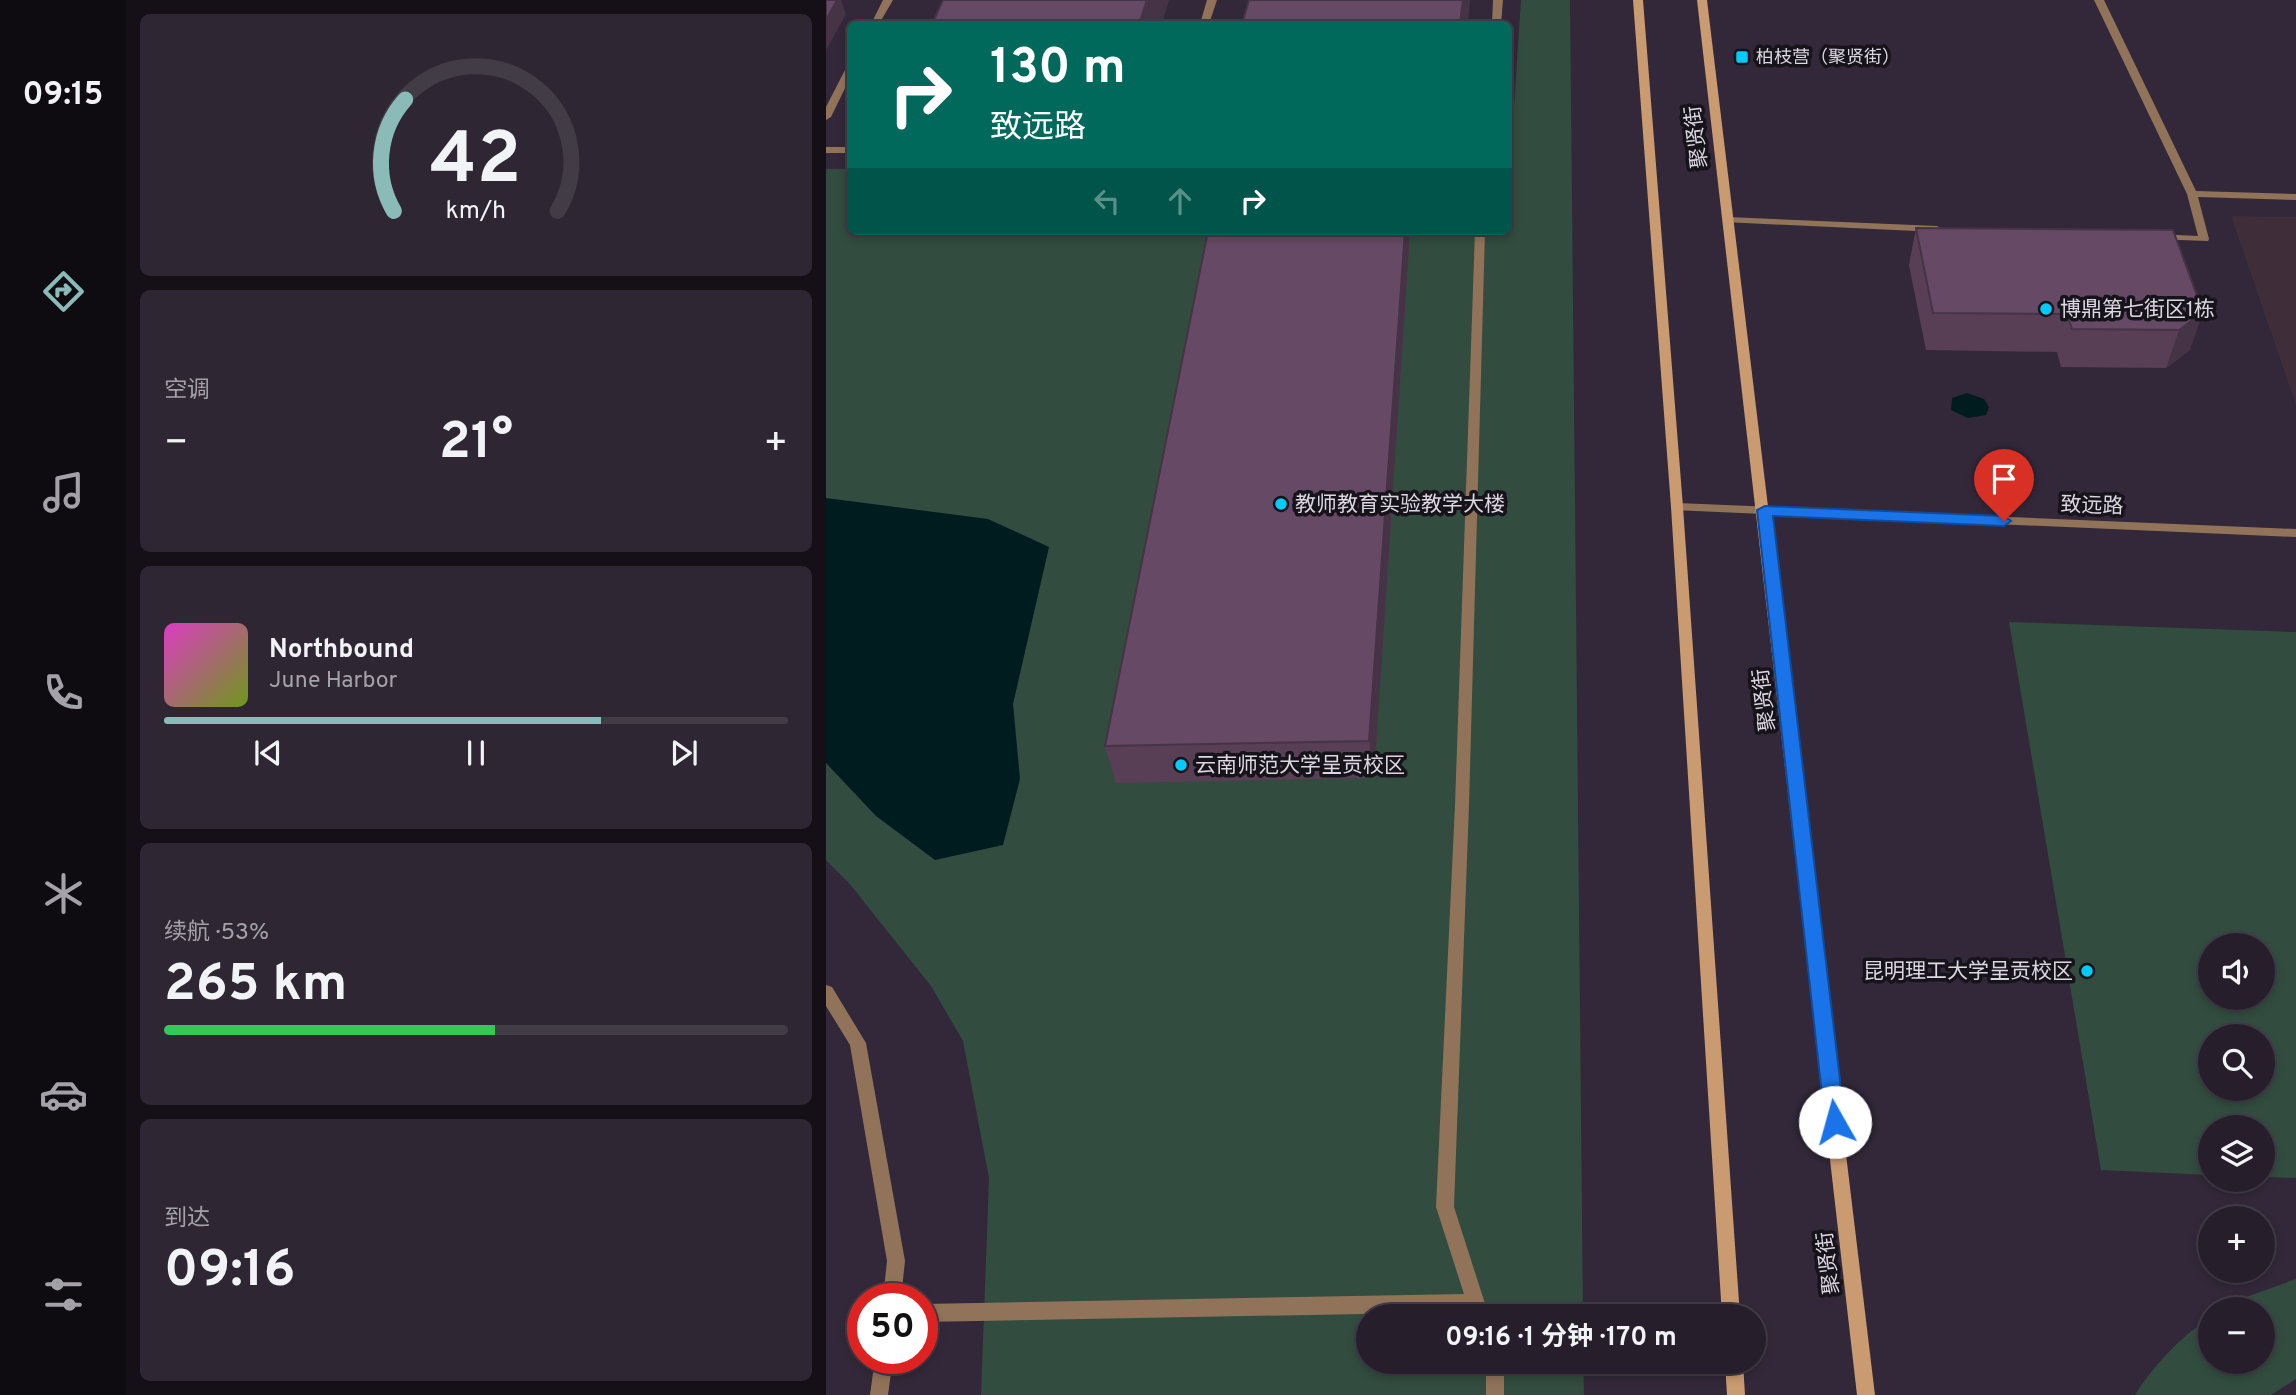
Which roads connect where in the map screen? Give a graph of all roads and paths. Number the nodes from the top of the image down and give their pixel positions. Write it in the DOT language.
graph roads {
  1 [pos="888,0"];
  2 [pos="1212,0"];
  3 [pos="1498,0"];
  4 [pos="1638,0"];
  5 [pos="1702,0"];
  6 [pos="2099,0"];
  7 [pos="877,21"];
  8 [pos="1205,21"];
  9 [pos="1497,21"];
  10 [pos="847,76"];
  11 [pos="826,117"];
  12 [pos="826,150"];
  13 [pos="847,150"];
  14 [pos="2192,194"];
  15 [pos="2296,197"];
  16 [pos="1728,220"];
  17 [pos="1952,229"];
  18 [pos="1480,235"];
  19 [pos="2148,236"];
  20 [pos="1677,507"];
  21 [pos="1765,510"];
  22 [pos="2296,533"];
  23 [pos="826,992"];
  24 [pos="894,1283"];
  25 [pos="1476,1304"];
  26 [pos="1730,1304"];
  27 [pos="1356,1311"];
  28 [pos="938,1313"];
  29 [pos="882,1374"];
  30 [pos="1494,1374"];
  31 [pos="1735,1374"];
  32 [pos="879,1395"];
  33 [pos="1495,1395"];
  34 [pos="1737,1395"];
  35 [pos="1866,1395"];
  1 -- 7 [label="street"];
  2 -- 8 [label="street"];
  3 -- 9 [label="street"];
  4 -- 20 [label="main road"];
  5 -- 16 [label="main road, 聚贤街"];
  6 -- 14 [label="street"];
  10 -- 11 [label="street"];
  12 -- 13 [label="street"];
  14 -- 15 [label="street"];
  14 -- 19 [label="street"];
  16 -- 17 [label="street"];
  16 -- 21 [label="main road, 聚贤街"];
  18 -- 25 [label="street"];
  20 -- 21 [label="street, 致远路"];
  20 -- 26 [label="main road"];
  21 -- 22 [label="street, 致远路"];
  21 -- 35 [label="main road, 聚贤街"];
  23 -- 24 [label="street"];
  27 -- 28 [label="street"];
  29 -- 32 [label="street"];
  30 -- 33 [label="street"];
  31 -- 34 [label="main road"];
}
